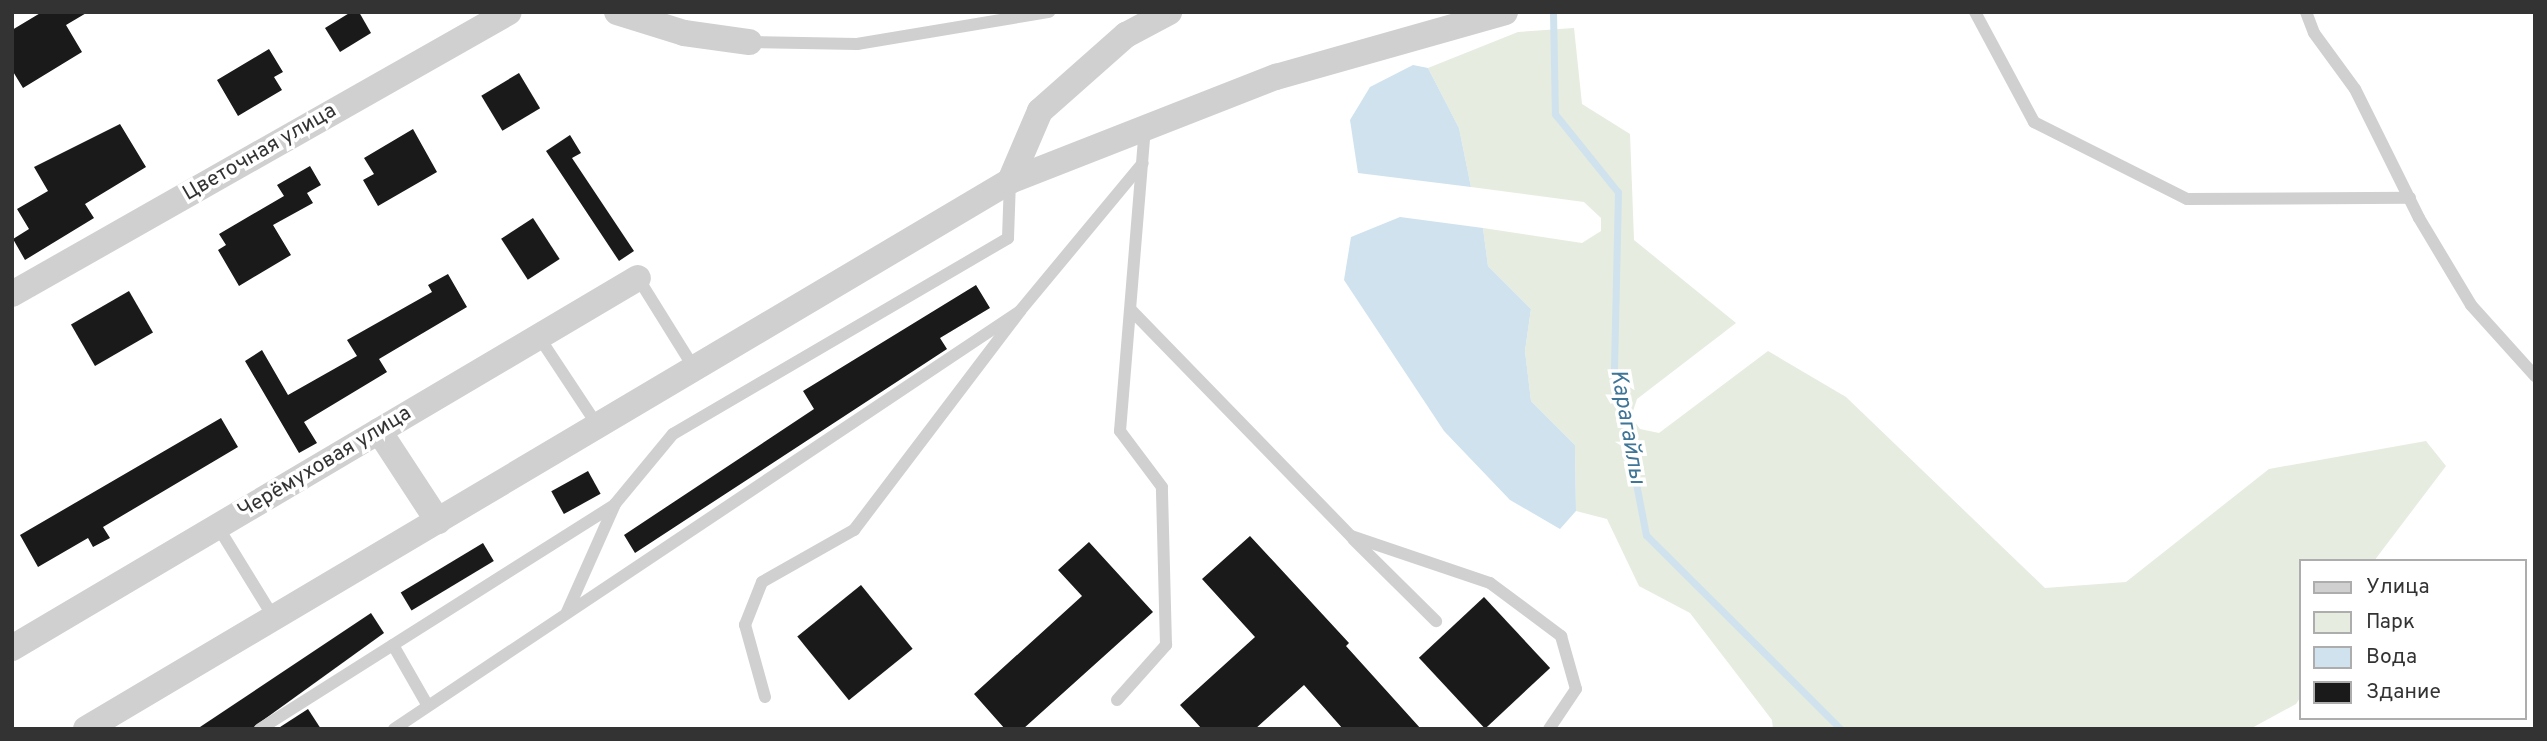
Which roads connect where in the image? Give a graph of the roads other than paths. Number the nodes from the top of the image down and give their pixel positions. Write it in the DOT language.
graph roads {
  1 [pos="509,12"];
  2 [pos="617,12"];
  3 [pos="1049,12"];
  4 [pos="1169,12"];
  5 [pos="1505,12"];
  6 [pos="1975,12"];
  7 [pos="2306,12"];
  8 [pos="749,42"];
  9 [pos="1145,128"];
  10 [pos="1143,163"];
  11 [pos="1010,181"];
  12 [pos="2410,198"];
  13 [pos="638,278"];
  14 [pos="12,294"];
  15 [pos="1020,311"];
  16 [pos="1132,311"];
  17 [pos="539,337"];
  18 [pos="694,368"];
  19 [pos="2535,376"];
  20 [pos="598,426"];
  21 [pos="379,431"];
  22 [pos="615,504"];
  23 [pos="438,521"];
  24 [pos="218,527"];
  25 [pos="1351,536"];
  26 [pos="566,614"];
  27 [pos="274,618"];
  28 [pos="1436,621"];
  29 [pos="393,645"];
  30 [pos="12,648"];
  31 [pos="765,697"];
  32 [pos="1117,700"];
  33 [pos="428,706"];
  34 [pos="86,729"];
  35 [pos="260,729"];
  36 [pos="394,729"];
  37 [pos="1549,729"];
  1 -- 14 [label="street, Цветочная улица"];
  2 -- 8 [label="street"];
  3 -- 8 [label="lane"];
  4 -- 11 [label="street"];
  5 -- 9 [label="street"];
  6 -- 12 [label="lane"];
  7 -- 12 [label="lane"];
  9 -- 10 [label="lane"];
  9 -- 11 [label="street"];
  10 -- 15 [label="lane"];
  10 -- 16 [label="lane"];
  11 -- 18 [label="street"];
  11 -- 22 [label="lane"];
  12 -- 19 [label="lane"];
  13 -- 17 [label="street, Черёмуховая улица"];
  13 -- 18 [label="lane"];
  15 -- 26 [label="lane"];
  15 -- 31 [label="lane"];
  16 -- 25 [label="lane"];
  16 -- 32 [label="lane"];
  17 -- 20 [label="lane"];
  17 -- 21 [label="street, Черёмуховая улица"];
  18 -- 20 [label="street"];
  20 -- 23 [label="street"];
  21 -- 23 [label="street"];
  21 -- 24 [label="street, Черёмуховая улица"];
  22 -- 26 [label="lane"];
  22 -- 29 [label="lane"];
  23 -- 27 [label="street"];
  24 -- 27 [label="lane"];
  24 -- 30 [label="street, Черёмуховая улица"];
  25 -- 28 [label="lane"];
  25 -- 37 [label="lane"];
  26 -- 33 [label="lane"];
  27 -- 34 [label="street"];
  29 -- 33 [label="lane"];
  29 -- 35 [label="lane"];
  33 -- 36 [label="lane"];
}
